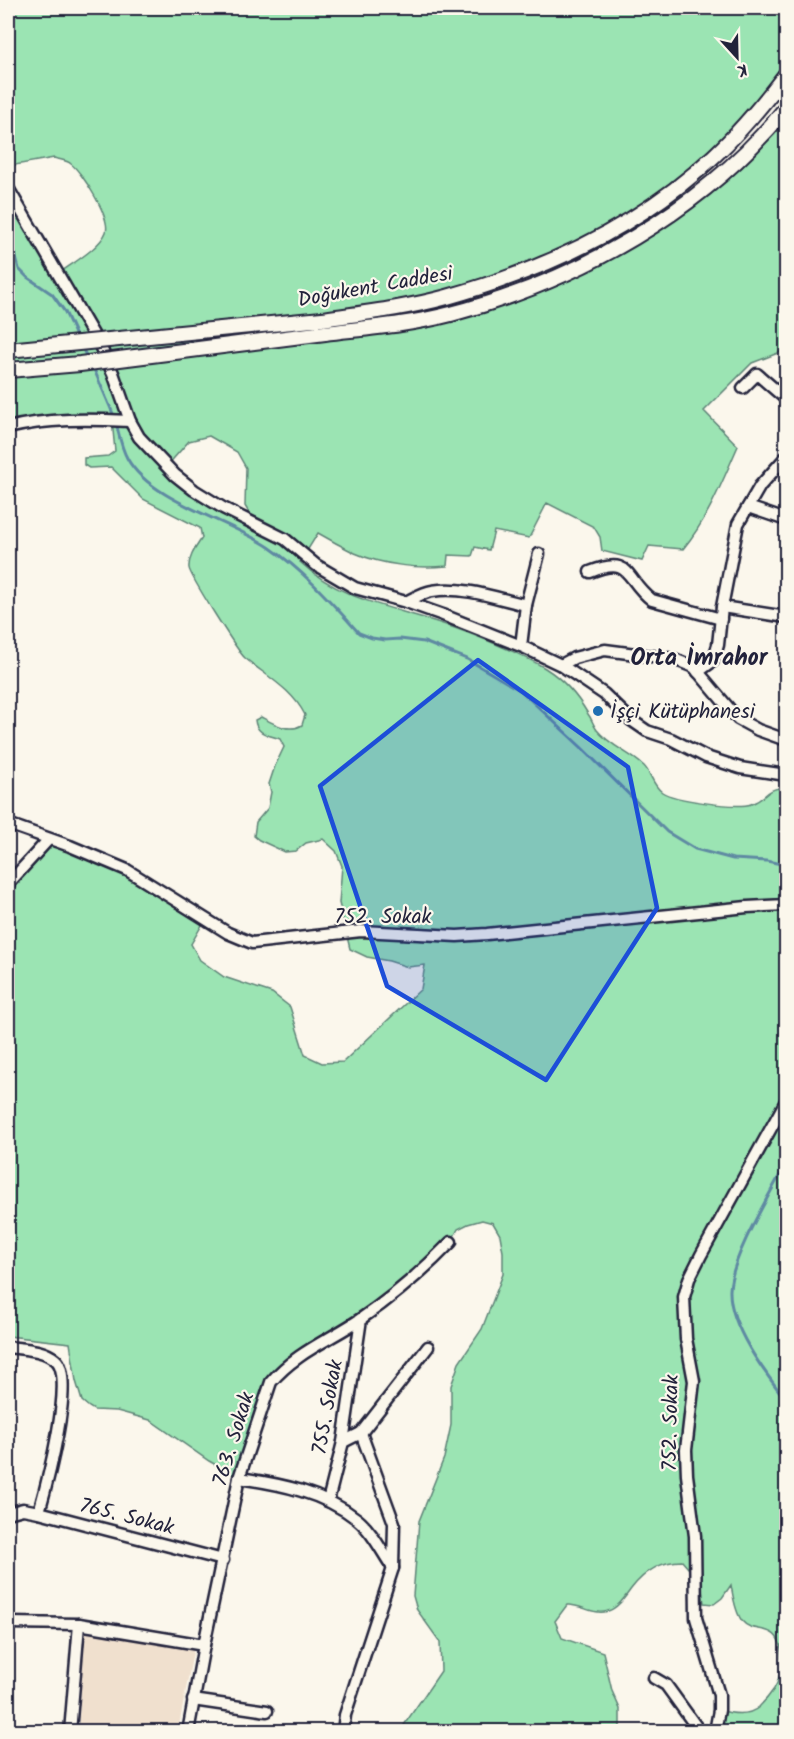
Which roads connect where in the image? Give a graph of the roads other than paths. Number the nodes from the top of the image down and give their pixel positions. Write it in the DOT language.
graph roads {
  1 [pos="786,74"];
  2 [pos="786,108"];
  3 [pos="8,188"];
  4 [pos="323,326"];
  5 [pos="8,350"];
  6 [pos="8,370"];
  7 [pos="743,388"];
  8 [pos="786,399"];
  9 [pos="130,421"];
  10 [pos="8,428"];
  11 [pos="786,457"];
  12 [pos="748,507"];
  13 [pos="786,520"];
  14 [pos="539,554"];
  15 [pos="590,572"];
  16 [pos="406,602"];
  17 [pos="526,605"];
  18 [pos="722,607"];
  19 [pos="786,617"];
  20 [pos="721,619"];
  21 [pos="521,646"];
  22 [pos="561,665"];
  23 [pos="698,672"];
  24 [pos="786,740"];
  25 [pos="786,775"];
  26 [pos="8,824"];
  27 [pos="49,839"];
  28 [pos="8,884"];
  29 [pos="786,905"];
  30 [pos="786,1101"];
  31 [pos="451,1242"];
  32 [pos="361,1319"];
  33 [pos="8,1347"];
  34 [pos="428,1347"];
  35 [pos="361,1433"];
  36 [pos="343,1442"];
  37 [pos="239,1478"];
  38 [pos="328,1501"];
  39 [pos="39,1512"];
  40 [pos="8,1513"];
  41 [pos="223,1560"];
  42 [pos="393,1568"];
  43 [pos="8,1623"];
  44 [pos="79,1624"];
  45 [pos="204,1645"];
  46 [pos="654,1678"];
  47 [pos="193,1700"];
  48 [pos="267,1711"];
  49 [pos="70,1731"];
  50 [pos="188,1731"];
  51 [pos="343,1731"];
  52 [pos="700,1731"];
  53 [pos="714,1731"];
  1 -- 4 [label="main road, Doğukent Caddesi"];
  2 -- 4 [label="main road, Doğukent Caddesi"];
  3 -- 9 [label="street"];
  4 -- 5 [label="main road, Doğukent Caddesi, bridge"];
  4 -- 6 [label="main road, Doğukent Caddesi, bridge"];
  7 -- 8 [label="street"];
  9 -- 10 [label="street"];
  9 -- 16 [label="street"];
  11 -- 12 [label="street"];
  12 -- 13 [label="street"];
  12 -- 18 [label="street"];
  14 -- 17 [label="street"];
  15 -- 20 [label="street"];
  16 -- 17 [label="street"];
  16 -- 21 [label="street"];
  17 -- 21 [label="street"];
  18 -- 19 [label="street"];
  18 -- 20 [label="street"];
  20 -- 23 [label="street"];
  21 -- 22 [label="street"];
  22 -- 23 [label="street"];
  22 -- 25 [label="street"];
  23 -- 24 [label="street"];
  26 -- 27 [label="street, 752. Sokak"];
  27 -- 28 [label="street"];
  27 -- 29 [label="street, 752. Sokak"];
  30 -- 53 [label="street, 752. Sokak"];
  31 -- 32 [label="street, 763. Sokak"];
  32 -- 36 [label="street, 755. Sokak"];
  32 -- 37 [label="street, 763. Sokak"];
  33 -- 39 [label="street"];
  34 -- 35 [label="street"];
  35 -- 36 [label="street"];
  35 -- 42 [label="street"];
  36 -- 38 [label="street, 755. Sokak"];
  37 -- 38 [label="street"];
  37 -- 41 [label="street, 763. Sokak"];
  38 -- 42 [label="street"];
  39 -- 40 [label="street, 765. Sokak"];
  39 -- 41 [label="street, 765. Sokak"];
  41 -- 45 [label="street, 763. Sokak"];
  42 -- 51 [label="street"];
  43 -- 44 [label="street"];
  44 -- 45 [label="street"];
  44 -- 49 [label="street"];
  45 -- 47 [label="street, 763. Sokak"];
  46 -- 52 [label="street"];
  47 -- 48 [label="street"];
  47 -- 50 [label="street, 763. Sokak"];
}
